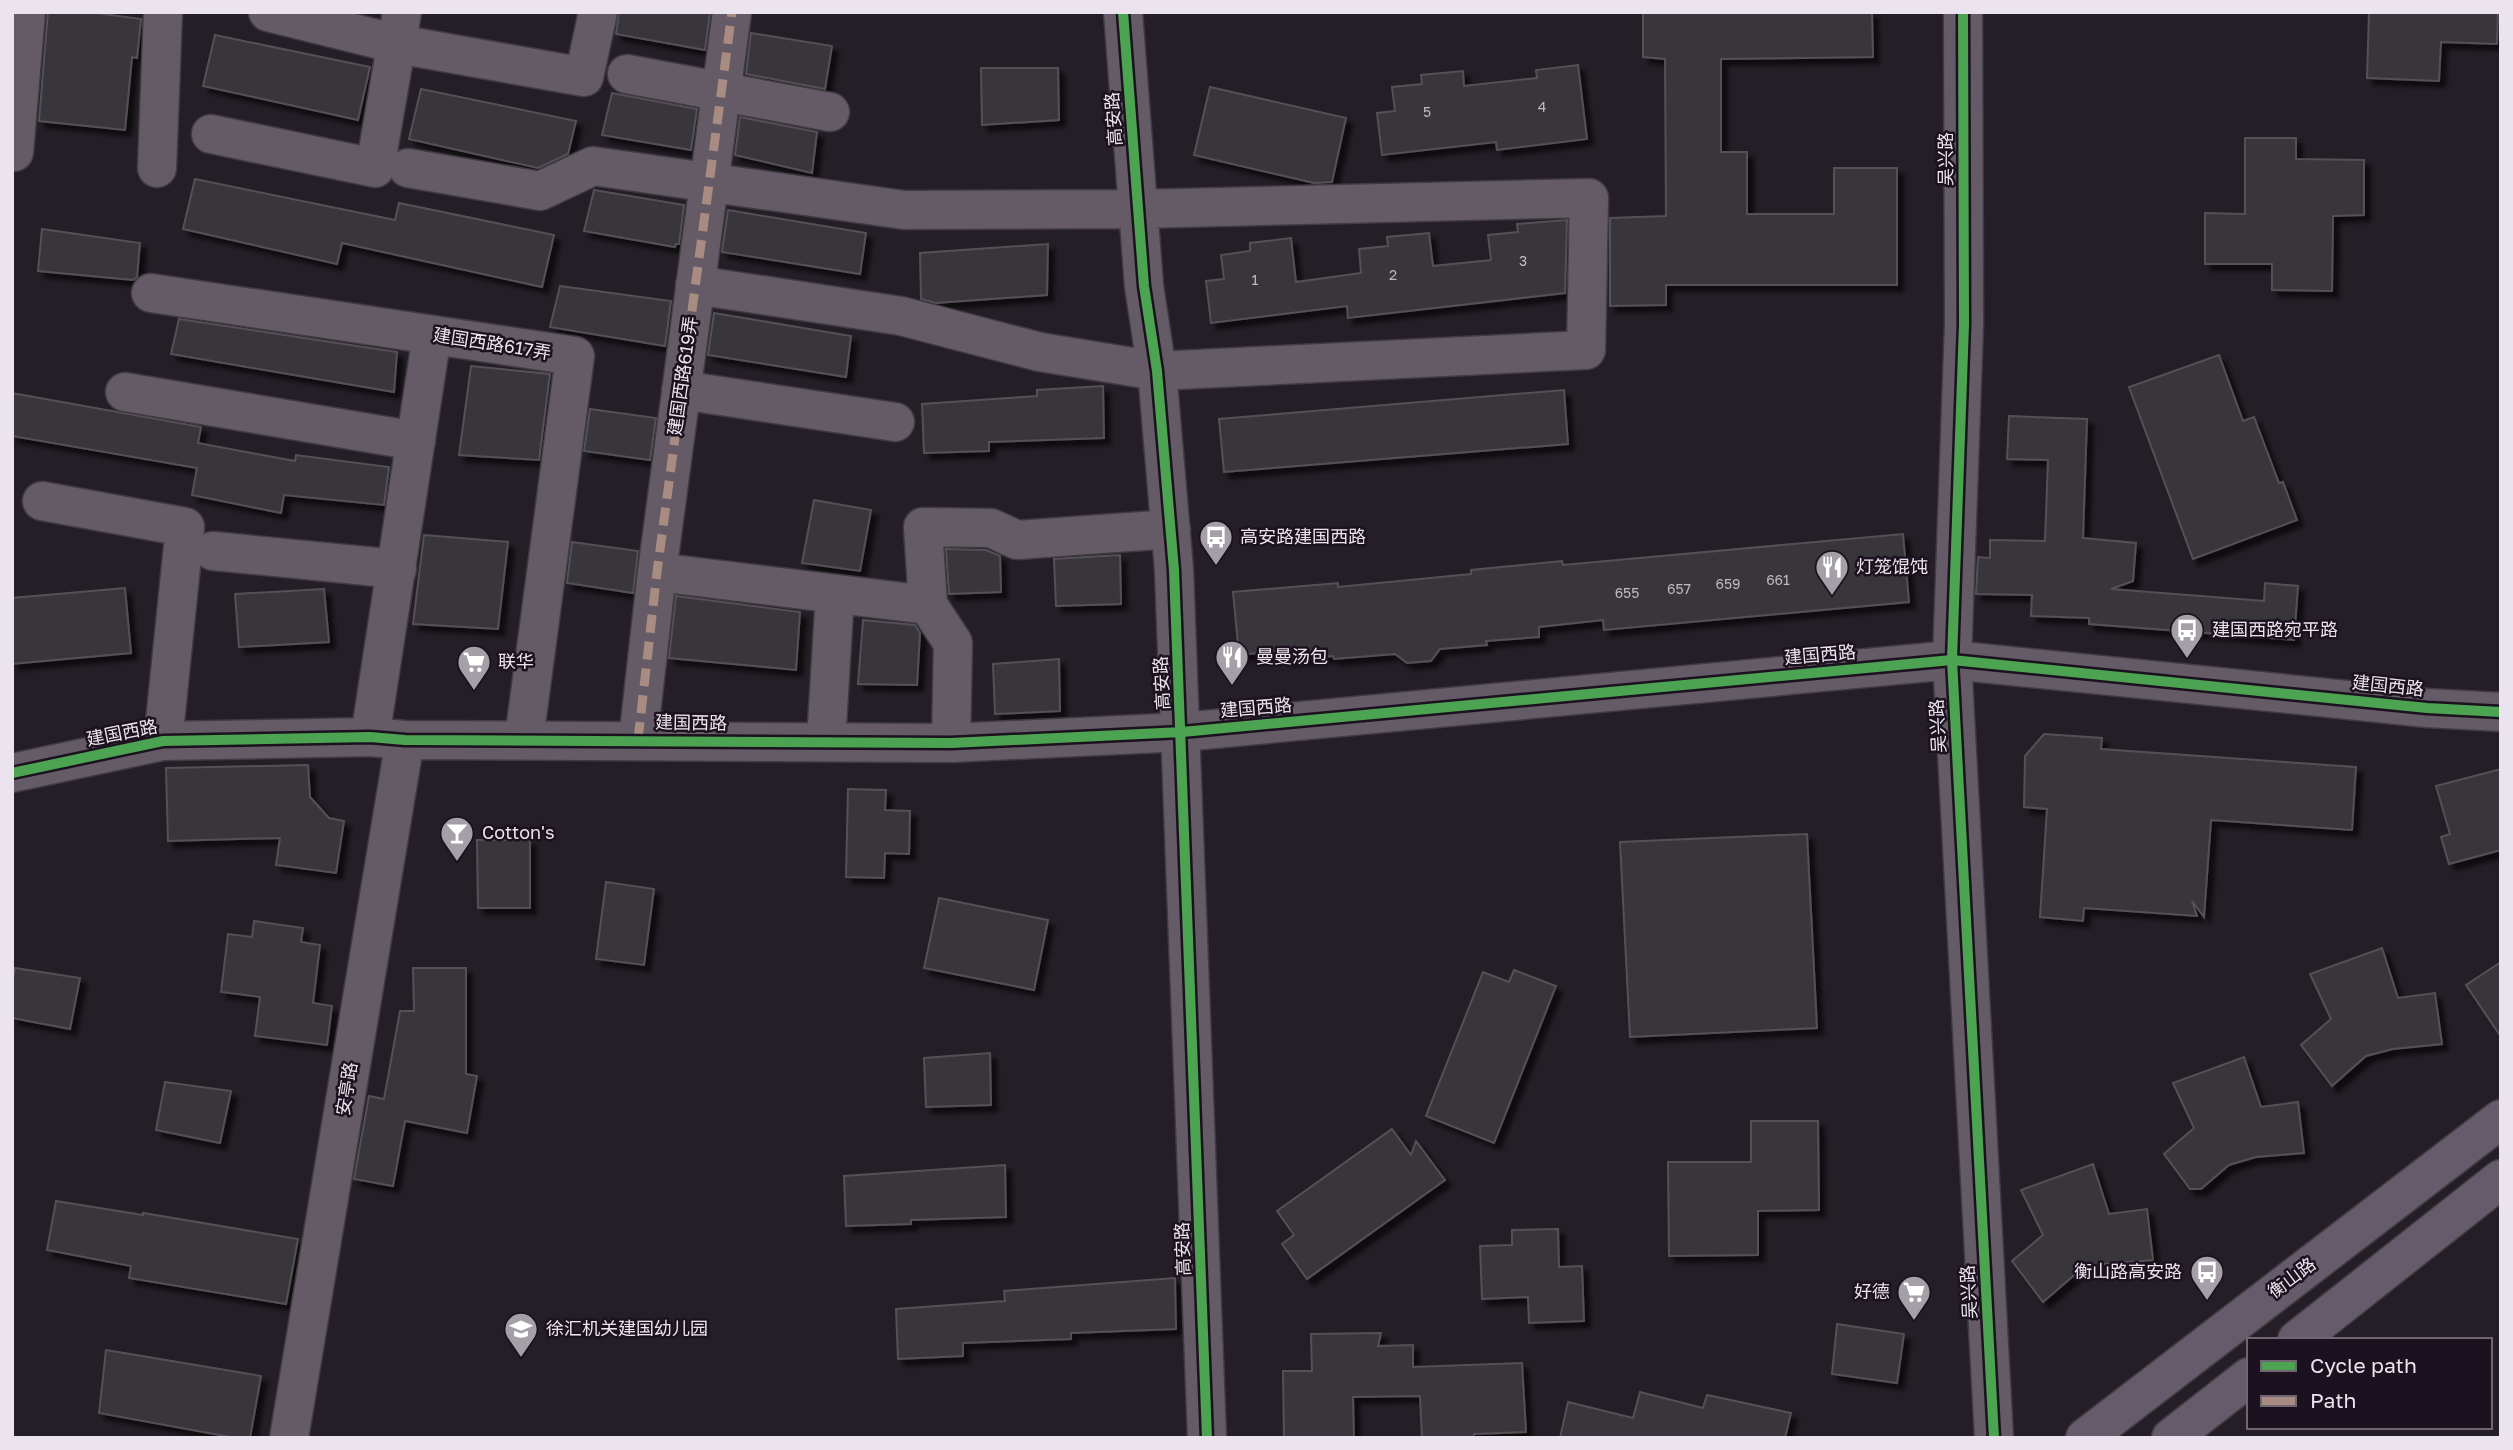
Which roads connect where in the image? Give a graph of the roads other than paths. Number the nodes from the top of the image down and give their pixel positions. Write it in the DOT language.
graph roads {
  1 [pos="26,12"];
  2 [pos="163,12"];
  3 [pos="268,12"];
  4 [pos="598,12"];
  5 [pos="732,12"];
  6 [pos="1124,12"];
  7 [pos="1963,12"];
  8 [pos="400,28"];
  9 [pos="627,74"];
  10 [pos="721,90"];
  11 [pos="830,112"];
  12 [pos="211,134"];
  13 [pos="13,159"];
  14 [pos="408,167"];
  15 [pos="157,168"];
  16 [pos="709,183"];
  17 [pos="1139,209"];
  18 [pos="695,285"];
  19 [pos="151,292"];
  20 [pos="432,335"];
  21 [pos="1157,370"];
  22 [pos="681,390"];
  23 [pos="125,392"];
  24 [pos="895,422"];
  25 [pos="416,440"];
  26 [pos="42,501"];
  27 [pos="1171,529"];
  28 [pos="213,551"];
  29 [pos="397,569"];
  30 [pos="657,572"];
  31 [pos="835,594"];
  32 [pos="928,605"];
  33 [pos="1952,660"];
  34 [pos="2501,712"];
  35 [pos="1182,732"];
  36 [pos="388,739"];
  37 [pos="524,739"];
  38 [pos="638,740"];
  39 [pos="163,741"];
  40 [pos="826,742"];
  41 [pos="951,743"];
  42 [pos="12,773"];
  43 [pos="2501,1119"];
  44 [pos="2501,1179"];
  45 [pos="2300,1338"];
  46 [pos="2247,1379"];
  47 [pos="289,1438"];
  48 [pos="1207,1438"];
  49 [pos="1994,1438"];
  50 [pos="2085,1438"];
  51 [pos="2171,1438"];
  1 -- 13 [label="street"];
  2 -- 15 [label="street"];
  3 -- 8 [label="street"];
  4 -- 8 [label="street"];
  5 -- 10 [label="street, 建国西路619弄"];
  6 -- 17 [label="street, 高安路"];
  7 -- 33 [label="street, 吴兴路"];
  8 -- 12 [label="street"];
  9 -- 10 [label="street"];
  10 -- 11 [label="street"];
  10 -- 16 [label="street, 建国西路619弄"];
  14 -- 16 [label="street"];
  16 -- 17 [label="street"];
  16 -- 18 [label="street, 建国西路619弄"];
  17 -- 21 [label="street, 高安路"];
  17 -- 21 [label="street"];
  18 -- 21 [label="street"];
  18 -- 22 [label="street, 建国西路619弄"];
  19 -- 20 [label="street, 建国西路617弄"];
  20 -- 25 [label="street, 安亭路"];
  20 -- 37 [label="street, 建国西路617弄"];
  21 -- 27 [label="street, 高安路"];
  22 -- 24 [label="street"];
  22 -- 30 [label="street, 建国西路619弄"];
  23 -- 25 [label="street"];
  25 -- 29 [label="street, 安亭路"];
  26 -- 39 [label="street"];
  27 -- 32 [label="street"];
  27 -- 35 [label="street, 高安路"];
  28 -- 29 [label="street"];
  29 -- 36 [label="street, 安亭路"];
  30 -- 31 [label="street"];
  30 -- 38 [label="street, 建国西路619弄"];
  31 -- 32 [label="street"];
  31 -- 40 [label="street"];
  32 -- 41 [label="street"];
  33 -- 34 [label="street, 建国西路"];
  33 -- 35 [label="street, 建国西路"];
  33 -- 49 [label="street, 吴兴路"];
  35 -- 41 [label="street, 建国西路"];
  35 -- 48 [label="street, 高安路"];
  36 -- 37 [label="street, 建国西路"];
  36 -- 39 [label="street, 建国西路"];
  36 -- 47 [label="street, 安亭路"];
  37 -- 38 [label="street, 建国西路"];
  38 -- 40 [label="street, 建国西路"];
  39 -- 42 [label="street, 建国西路"];
  40 -- 41 [label="street, 建国西路"];
  43 -- 50 [label="main road, 衡山路"];
  44 -- 45 [label="main road"];
  46 -- 51 [label="main road"];
}
